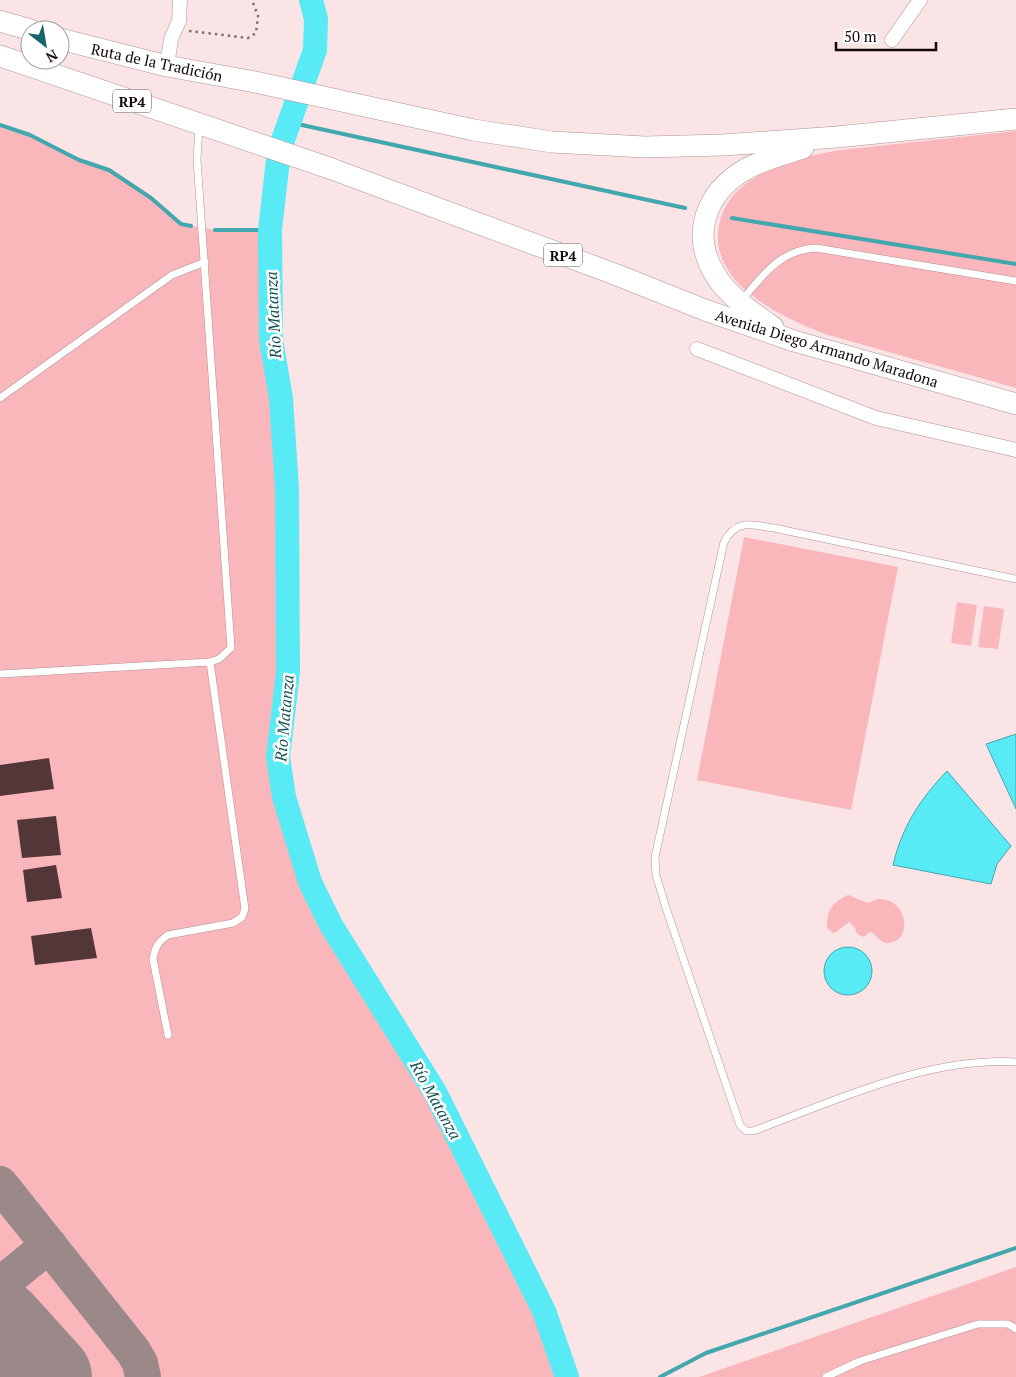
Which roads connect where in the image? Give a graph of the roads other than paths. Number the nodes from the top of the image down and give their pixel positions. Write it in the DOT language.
graph roads {
  1 [pos="180,0"];
  2 [pos="920,0"];
  3 [pos="0,21"];
  4 [pos="20,27"];
  5 [pos="892,40"];
  6 [pos="70,41"];
  7 [pos="0,56"];
  8 [pos="167,66"];
  9 [pos="1016,119"];
  10 [pos="199,123"];
  11 [pos="837,137"];
  12 [pos="205,262"];
  13 [pos="1016,281"];
  14 [pos="740,302"];
  15 [pos="794,342"];
  16 [pos="697,349"];
  17 [pos="0,398"];
  18 [pos="1016,404"];
  19 [pos="1016,450"];
  20 [pos="1016,578"];
  21 [pos="210,662"];
  22 [pos="0,674"];
  23 [pos="168,1035"];
  24 [pos="1016,1062"];
  25 [pos="1016,1329"];
  26 [pos="826,1377"];
  1 -- 8 [label="street"];
  2 -- 5 [label="street"];
  3 -- 4 [label="main road"];
  6 -- 8 [label="main road, Ruta de la Tradición"];
  7 -- 10 [label="main road, RP4"];
  8 -- 11 [label="main road, Ruta de la Tradición"];
  9 -- 11 [label="main road"];
  10 -- 12 [label="lane"];
  10 -- 15 [label="main road, Avenida Diego Armando Maradona / RP4"];
  11 -- 14 [label="main road"];
  12 -- 17 [label="lane"];
  12 -- 21 [label="lane"];
  13 -- 14 [label="lane"];
  14 -- 15 [label="main road"];
  15 -- 18 [label="main road, Avenida Diego Armando Maradona / RP4"];
  16 -- 19 [label="street"];
  20 -- 24 [label="lane"];
  21 -- 22 [label="lane"];
  21 -- 23 [label="lane"];
  25 -- 26 [label="lane"];
}
